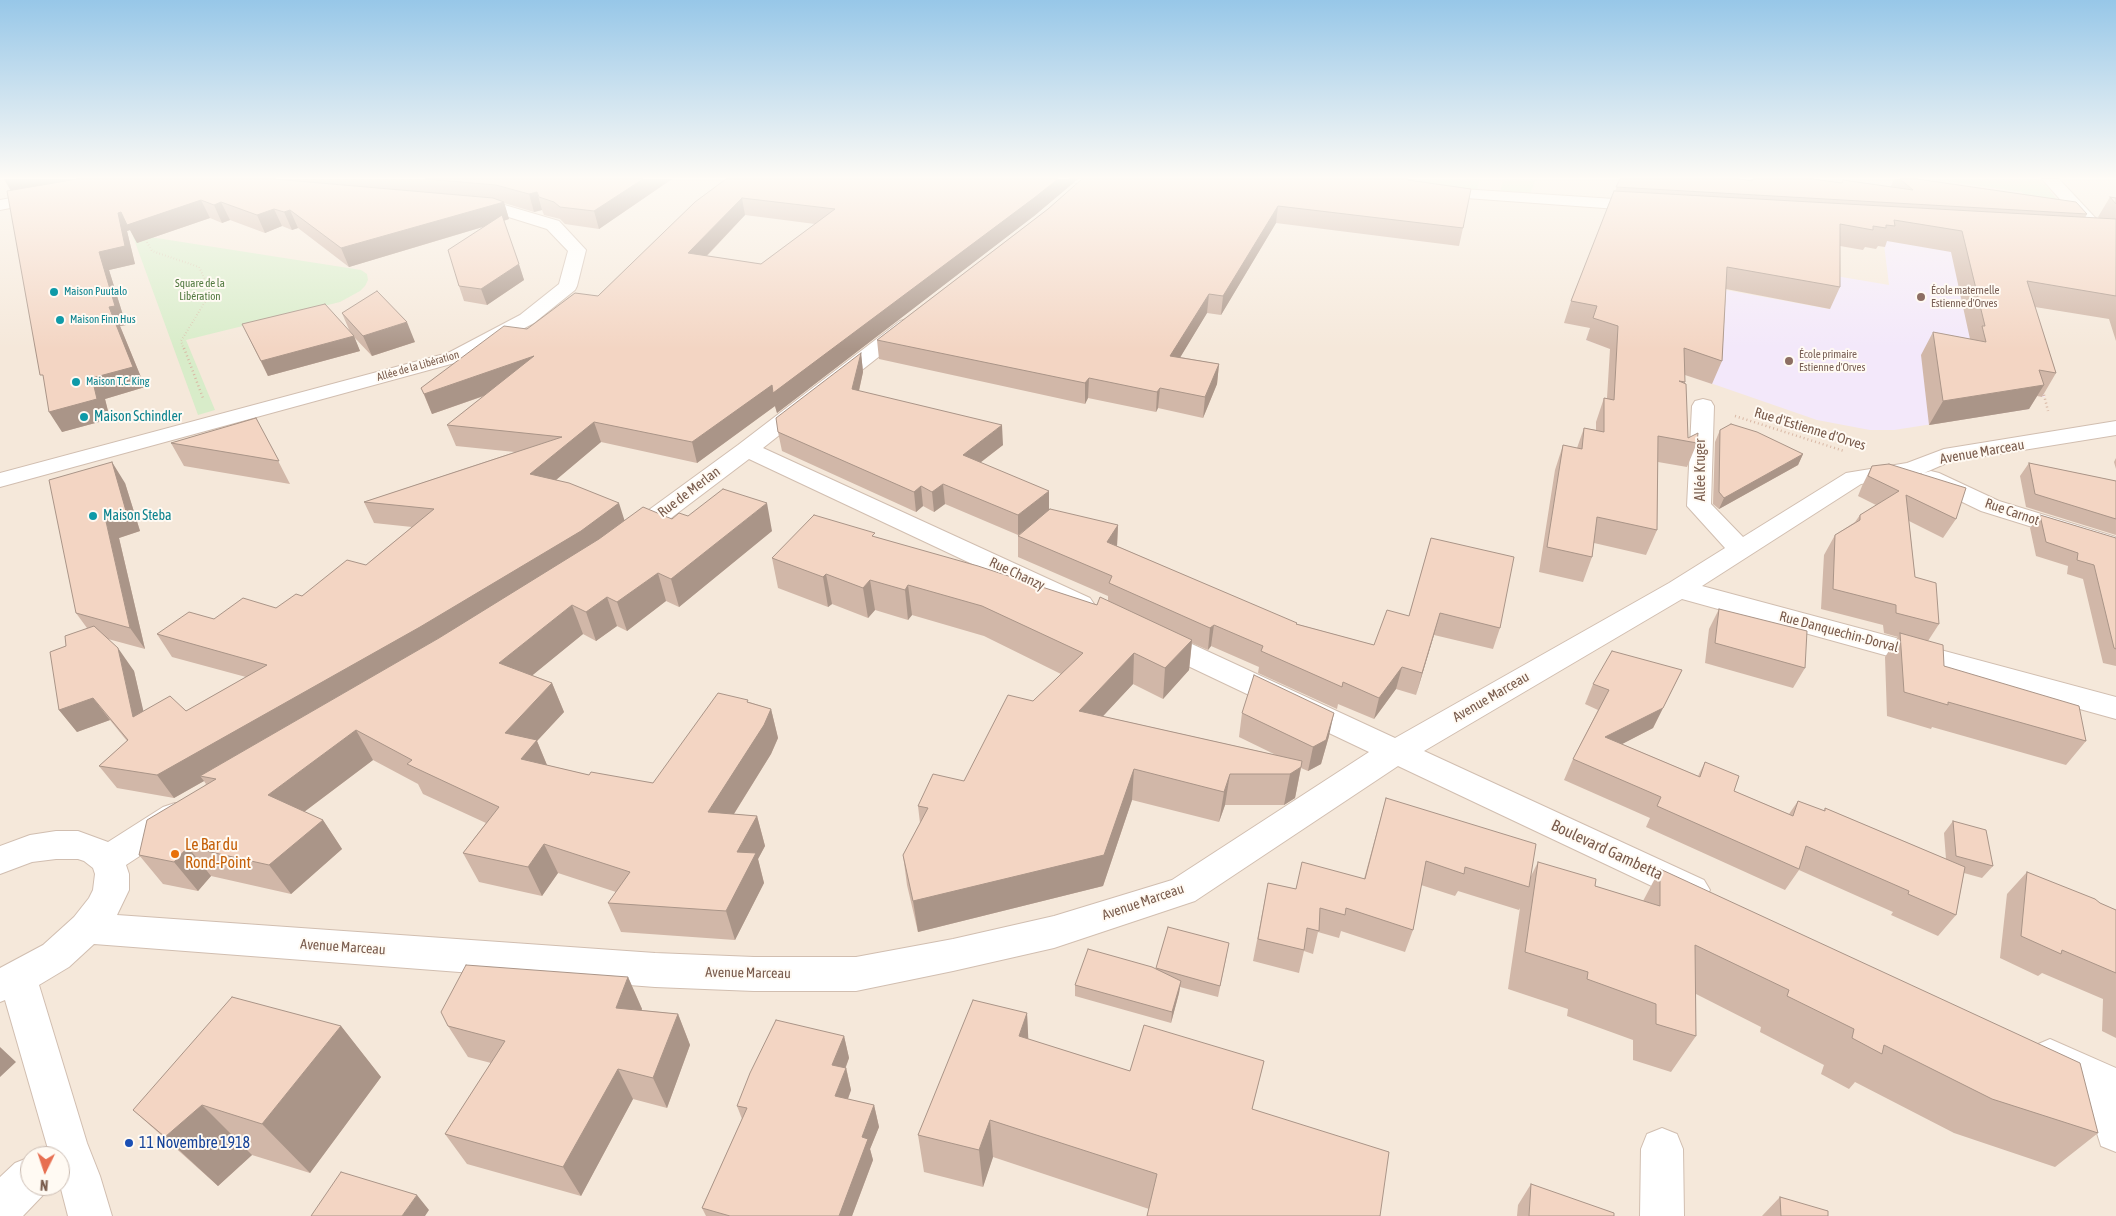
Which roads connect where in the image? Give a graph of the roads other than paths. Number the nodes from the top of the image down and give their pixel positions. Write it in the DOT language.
graph roads {
  1 [pos="563,236"];
  2 [pos="924,311"];
  3 [pos="1703,406"];
  4 [pos="2116,428"];
  5 [pos="746,450"];
  6 [pos="1912,469"];
  7 [pos="0,480"];
  8 [pos="2116,545"];
  9 [pos="613,548"];
  10 [pos="1740,548"];
  11 [pos="1679,589"];
  12 [pos="1105,616"];
  13 [pos="1132,628"];
  14 [pos="2116,708"];
  15 [pos="1396,751"];
  16 [pos="194,804"];
  17 [pos="1,852"];
  18 [pos="107,860"];
  19 [pos="1719,903"];
  20 [pos="88,928"];
  21 [pos="9,981"];
  22 [pos="2023,1046"];
  23 [pos="2109,1086"];
  24 [pos="2116,1131"];
  25 [pos="58,1146"];
  26 [pos="1662,1149"];
  27 [pos="70,1164"];
  28 [pos="20,1188"];
  29 [pos="0,1208"];
  30 [pos="90,1216"];
  31 [pos="1662,1216"];
  1 -- 7 [label="street, Allée de la Libération"];
  2 -- 5 [label="street, Rue de Merlan"];
  3 -- 10 [label="street, Allée Kruger"];
  4 -- 6 [label="street, Avenue Marceau"];
  5 -- 9 [label="street, Rue de Merlan"];
  5 -- 12 [label="street, Rue Chanzy"];
  6 -- 8 [label="street, Rue Carnot"];
  6 -- 10 [label="street, Avenue Marceau"];
  10 -- 11 [label="street, Avenue Marceau"];
  11 -- 14 [label="street, Rue Danquechin-Dorval"];
  11 -- 15 [label="street, Avenue Marceau"];
  13 -- 15 [label="street"];
  15 -- 19 [label="street, Boulevard Gambetta"];
  15 -- 20 [label="street, Avenue Marceau"];
  16 -- 18 [label="street"];
  17 -- 18 [label="street"];
  18 -- 20 [label="street"];
  20 -- 21 [label="street"];
  21 -- 25 [label="street"];
  22 -- 23 [label="street"];
  23 -- 24 [label="street"];
  26 -- 31 [label="street"];
  27 -- 30 [label="street"];
  28 -- 29 [label="street"];
}
